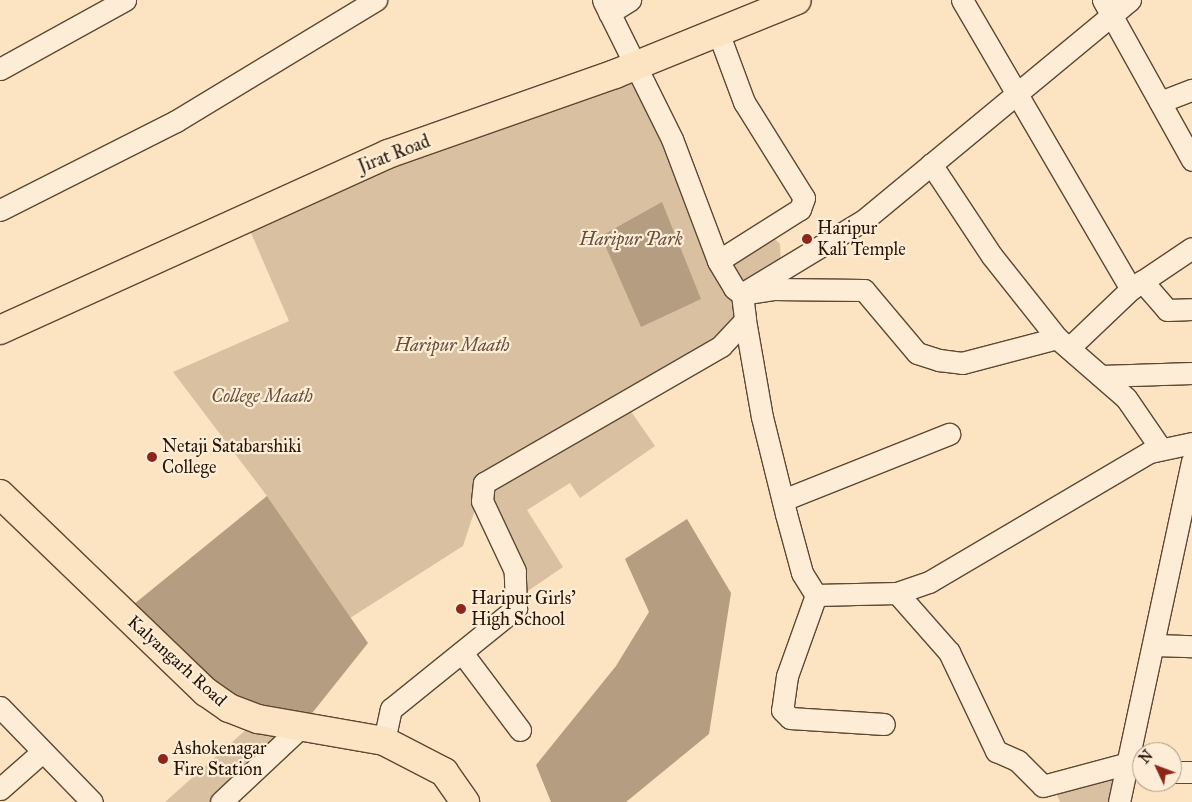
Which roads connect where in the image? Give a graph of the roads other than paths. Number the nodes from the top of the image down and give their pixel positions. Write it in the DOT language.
graph roads {
  1 [pos="125,0"];
  2 [pos="376,0"];
  3 [pos="630,0"];
  4 [pos="797,0"];
  5 [pos="962,0"];
  6 [pos="1130,0"];
  7 [pos="606,6"];
  8 [pos="1107,7"];
  9 [pos="718,32"];
  10 [pos="635,66"];
  11 [pos="0,69"];
  12 [pos="1192,90"];
  13 [pos="1018,91"];
  14 [pos="1160,102"];
  15 [pos="1192,160"];
  16 [pos="931,164"];
  17 [pos="0,210"];
  18 [pos="1192,248"];
  19 [pos="718,261"];
  20 [pos="1136,285"];
  21 [pos="742,294"];
  22 [pos="1192,308"];
  23 [pos="745,320"];
  24 [pos="0,330"];
  25 [pos="1063,343"];
  26 [pos="1192,373"];
  27 [pos="1101,376"];
  28 [pos="950,434"];
  29 [pos="1192,443"];
  30 [pos="1161,449"];
  31 [pos="1192,461"];
  32 [pos="0,494"];
  33 [pos="1189,498"];
  34 [pos="783,500"];
  35 [pos="1186,533"];
  36 [pos="896,593"];
  37 [pos="816,595"];
  38 [pos="1154,646"];
  39 [pos="1192,646"];
  40 [pos="463,654"];
  41 [pos="0,707"];
  42 [pos="884,724"];
  43 [pos="301,727"];
  44 [pos="520,730"];
  45 [pos="384,741"];
  46 [pos="1138,742"];
  47 [pos="41,752"];
  48 [pos="1132,769"];
  49 [pos="1132,771"];
  50 [pos="0,789"];
  51 [pos="1044,796"];
  52 [pos="92,802"];
  53 [pos="221,802"];
  54 [pos="465,802"];
  55 [pos="1119,802"];
  1 -- 11 [label="street"];
  2 -- 17 [label="street"];
  3 -- 7 [label="street"];
  4 -- 9 [label="main road, Jirat Road"];
  5 -- 13 [label="street"];
  6 -- 8 [label="street"];
  7 -- 10 [label="street"];
  8 -- 13 [label="street"];
  8 -- 14 [label="street"];
  9 -- 10 [label="main road, Jirat Road"];
  9 -- 19 [label="street"];
  10 -- 19 [label="street"];
  10 -- 24 [label="main road, Jirat Road"];
  12 -- 14 [label="street"];
  13 -- 16 [label="street"];
  13 -- 20 [label="street"];
  14 -- 15 [label="street"];
  16 -- 21 [label="street"];
  16 -- 25 [label="street"];
  18 -- 20 [label="street"];
  19 -- 21 [label="street"];
  20 -- 22 [label="street"];
  20 -- 25 [label="street"];
  21 -- 23 [label="street"];
  21 -- 25 [label="street"];
  23 -- 34 [label="street"];
  23 -- 40 [label="street"];
  25 -- 27 [label="street"];
  26 -- 27 [label="street"];
  27 -- 30 [label="street"];
  28 -- 34 [label="street"];
  29 -- 30 [label="street"];
  30 -- 36 [label="street"];
  31 -- 33 [label="street"];
  32 -- 43 [label="main road, Kalyangarh Road"];
  33 -- 35 [label="street"];
  34 -- 37 [label="street"];
  35 -- 38 [label="street"];
  36 -- 37 [label="street"];
  36 -- 51 [label="street"];
  37 -- 42 [label="street"];
  38 -- 39 [label="street"];
  38 -- 46 [label="street"];
  40 -- 44 [label="street"];
  40 -- 45 [label="street"];
  41 -- 47 [label="street"];
  43 -- 45 [label="main road, Kalyangarh Road"];
  43 -- 53 [label="street"];
  45 -- 54 [label="main road, Kalyangarh Road"];
  47 -- 50 [label="street"];
  47 -- 52 [label="street"];
  48 -- 51 [label="street"];
  49 -- 55 [label="street"];
}
